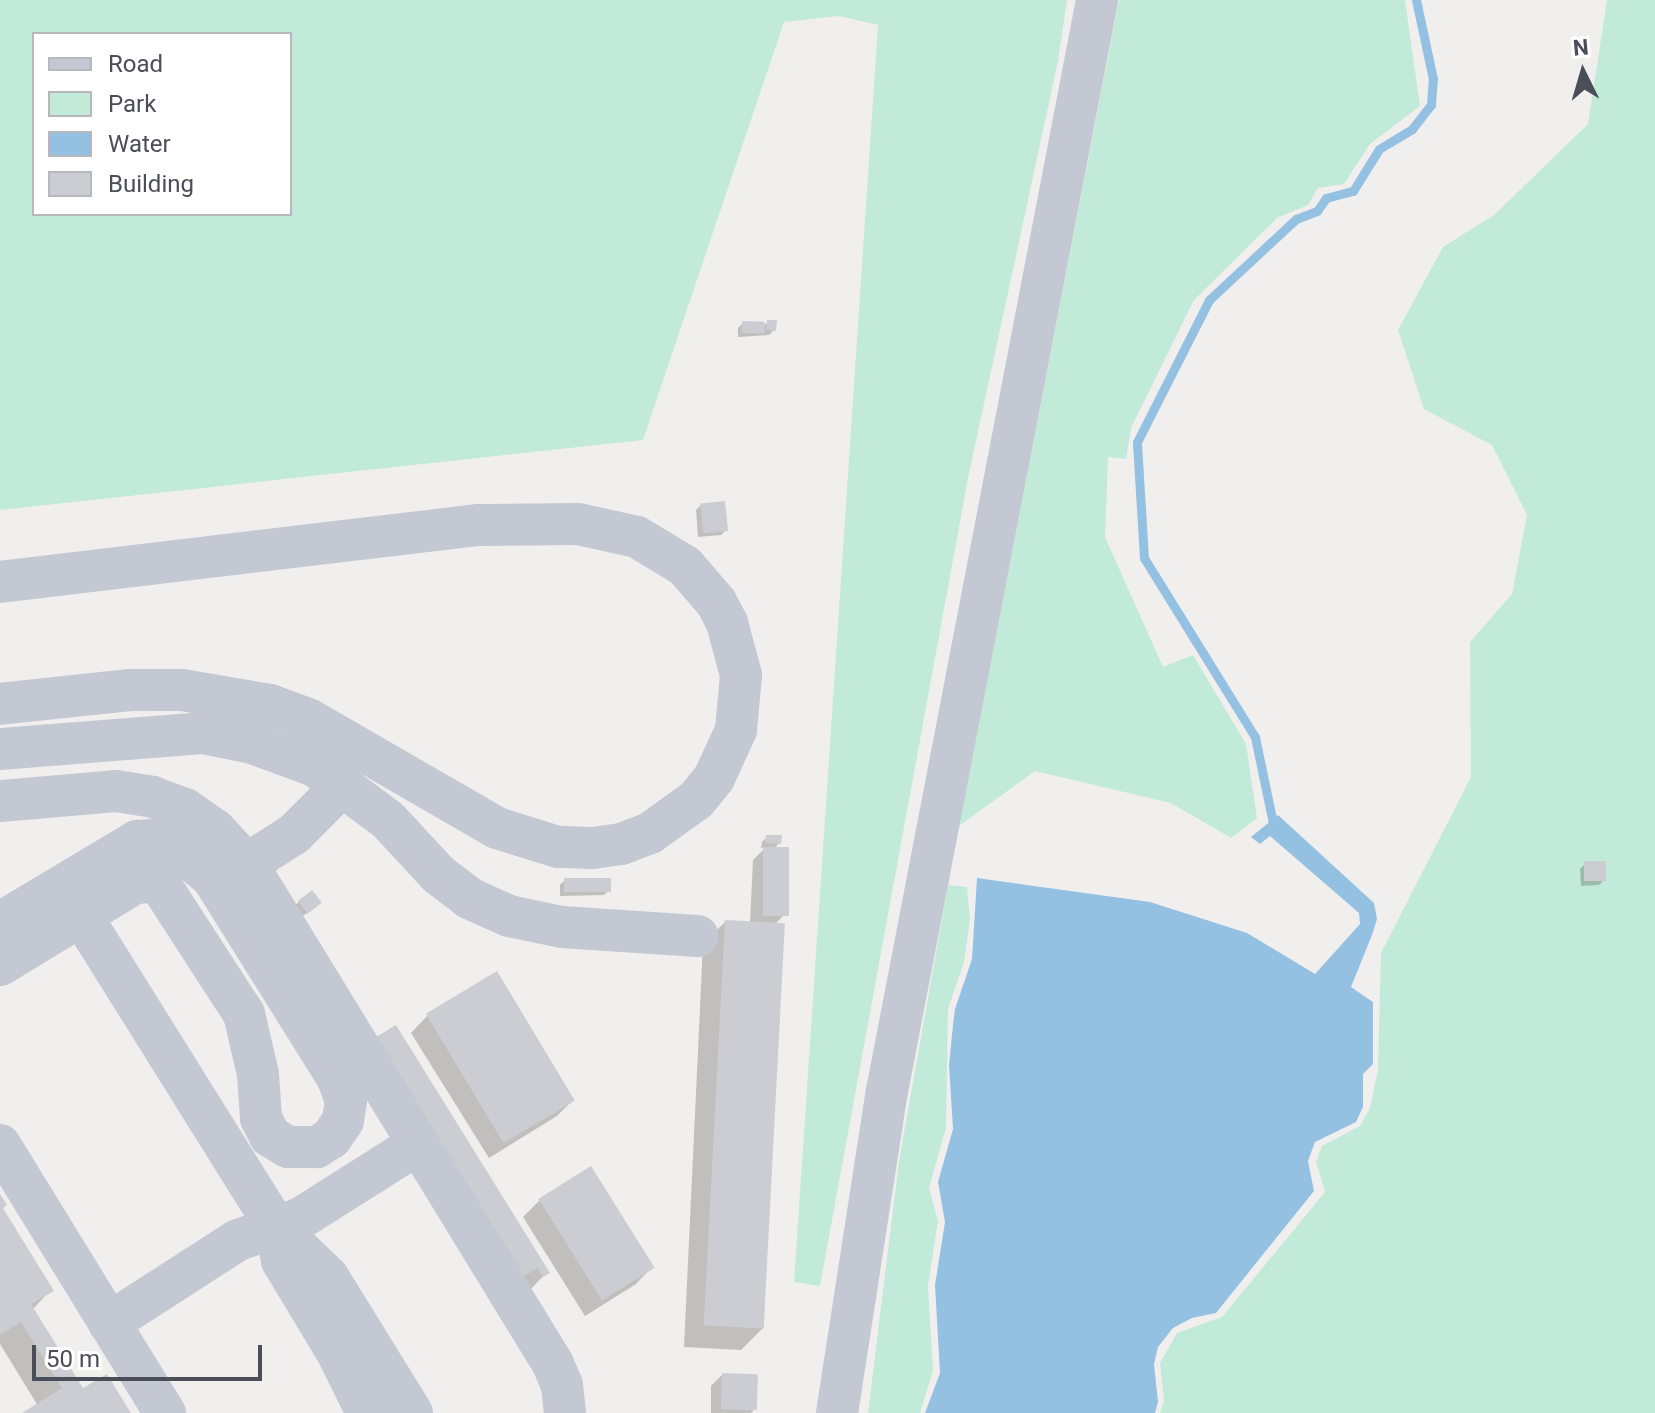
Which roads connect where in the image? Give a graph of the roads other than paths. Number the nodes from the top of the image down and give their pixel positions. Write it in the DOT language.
graph roads {
  1 [pos="1097,0"];
  2 [pos="0,582"];
  3 [pos="0,704"];
  4 [pos="0,749"];
  5 [pos="342,786"];
  6 [pos="0,801"];
  7 [pos="247,864"];
  8 [pos="81,915"];
  9 [pos="0,923"];
  10 [pos="698,936"];
  11 [pos="0,965"];
  12 [pos="418,1144"];
  13 [pos="0,1145"];
  14 [pos="276,1227"];
  15 [pos="109,1323"];
  16 [pos="165,1413"];
  17 [pos="367,1413"];
  18 [pos="412,1413"];
  19 [pos="565,1413"];
  20 [pos="837,1413"];
  1 -- 20 [label="street"];
  2 -- 3 [label="street"];
  4 -- 5 [label="street"];
  5 -- 7 [label="street"];
  5 -- 10 [label="street"];
  6 -- 7 [label="street"];
  7 -- 12 [label="street"];
  8 -- 9 [label="street"];
  8 -- 11 [label="street"];
  8 -- 14 [label="street"];
  12 -- 14 [label="street"];
  12 -- 19 [label="street"];
  13 -- 15 [label="street"];
  14 -- 15 [label="street"];
  14 -- 17 [label="street"];
  14 -- 18 [label="street"];
  15 -- 16 [label="street"];
}
